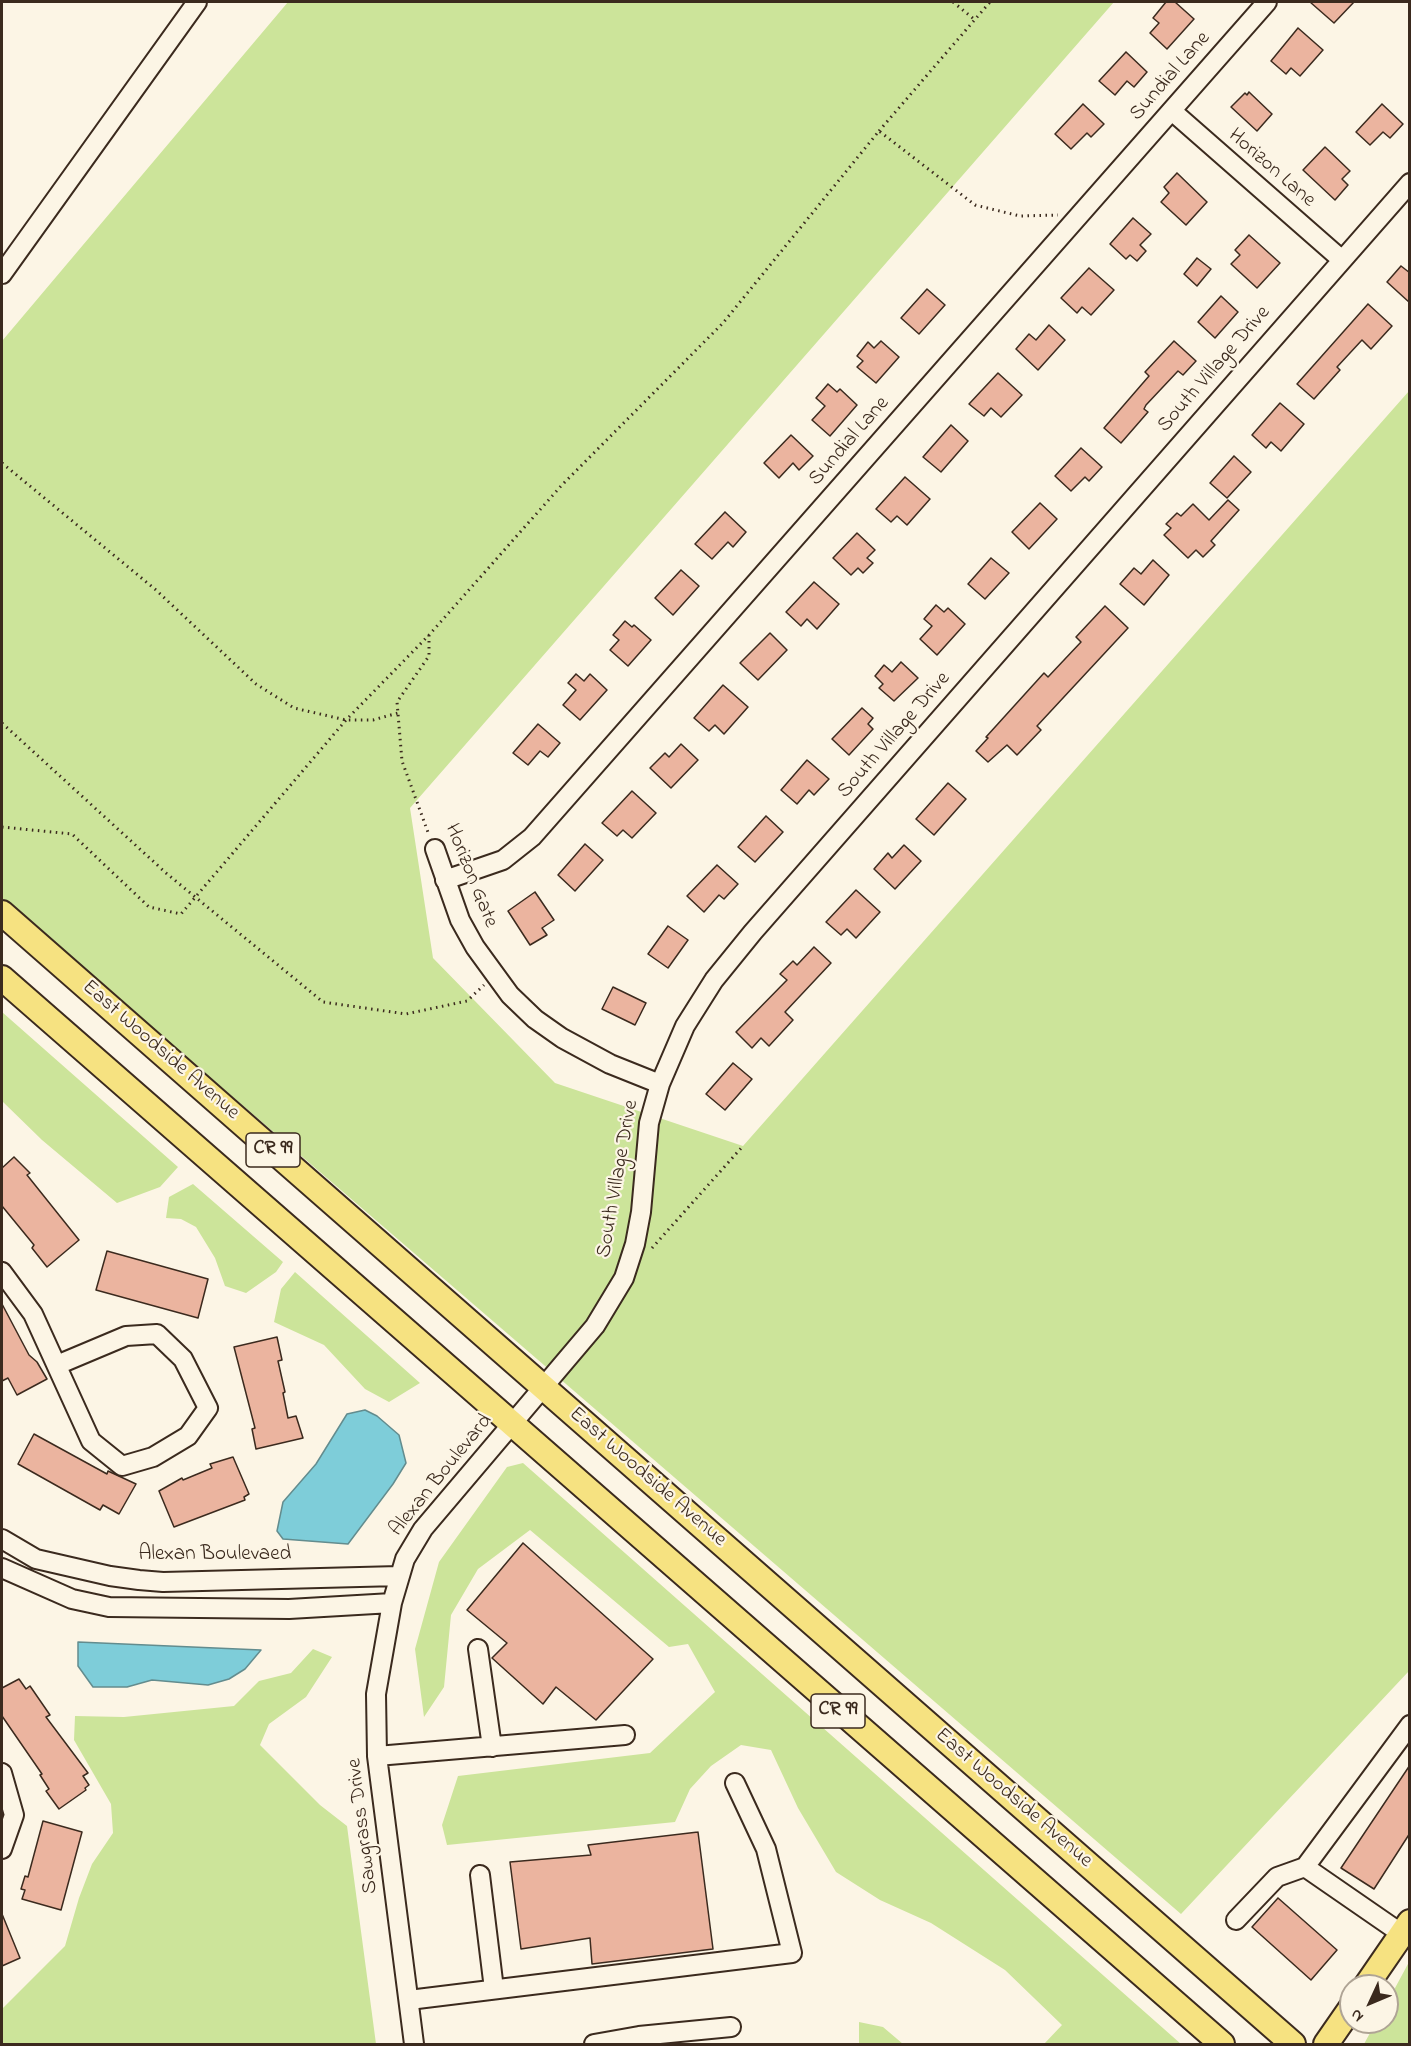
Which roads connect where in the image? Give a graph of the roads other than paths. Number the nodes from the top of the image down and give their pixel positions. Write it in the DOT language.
graph roads {
  1 [pos="197,2"];
  2 [pos="1267,2"];
  3 [pos="1172,111"];
  4 [pos="1410,183"];
  5 [pos="1342,260"];
  6 [pos="2,274"];
  7 [pos="435,849"];
  8 [pos="445,880"];
  9 [pos="2,913"];
  10 [pos="2,978"];
  11 [pos="660,1084"];
  12 [pos="2,1272"];
  13 [pos="57,1365"];
  14 [pos="544,1387"];
  15 [pos="512,1424"];
  16 [pos="2,1539"];
  17 [pos="2,1568"];
  18 [pos="399,1576"];
  19 [pos="138,1580"];
  20 [pos="392,1603"];
  21 [pos="138,1607"];
  22 [pos="478,1649"];
  23 [pos="1410,1725"];
  24 [pos="625,1735"];
  25 [pos="492,1746"];
  26 [pos="377,1756"];
  27 [pos="2,1773"];
  28 [pos="735,1783"];
  29 [pos="2,1849"];
  30 [pos="1305,1867"];
  31 [pos="480,1875"];
  32 [pos="1236,1920"];
  33 [pos="1406,1928"];
  34 [pos="1374,1974"];
  35 [pos="494,1989"];
  36 [pos="409,2000"];
  37 [pos="1339,2025"];
  38 [pos="732,2026"];
  39 [pos="414,2044"];
  40 [pos="594,2044"];
  41 [pos="1222,2044"];
  42 [pos="1293,2044"];
  43 [pos="1326,2044"];
  1 -- 6 [label="street"];
  2 -- 3 [label="street, Sundial Lane"];
  3 -- 5 [label="street, Horizon Lane"];
  3 -- 8 [label="street, Sundial Lane"];
  4 -- 5 [label="street, South Village Drive"];
  5 -- 11 [label="street, South Village Drive"];
  7 -- 8 [label="street, Horizon Gate"];
  8 -- 11 [label="street, Horizon Gate"];
  9 -- 14 [label="main road, East Woodside Avenue / CR 99"];
  10 -- 15 [label="main road, CR 99"];
  11 -- 14 [label="street, South Village Drive"];
  12 -- 13 [label="street"];
  13 -- 13 [label="street"];
  14 -- 15 [label="street, Alexan Boulevard"];
  14 -- 42 [label="main road, East Woodside Avenue / CR 99"];
  15 -- 18 [label="street, Alexan Boulevard"];
  15 -- 41 [label="main road, CR 99"];
  16 -- 19 [label="street, Alexan Boulevaed"];
  17 -- 21 [label="street"];
  18 -- 19 [label="street, Alexan Boulevaed"];
  18 -- 20 [label="street, Alexan Boulevard"];
  19 -- 21 [label="street"];
  20 -- 21 [label="street"];
  20 -- 26 [label="street, Sawgrass Drive"];
  22 -- 25 [label="street"];
  23 -- 30 [label="street"];
  24 -- 25 [label="street"];
  25 -- 26 [label="street"];
  26 -- 36 [label="street, Sawgrass Drive"];
  27 -- 29 [label="street"];
  28 -- 35 [label="street"];
  30 -- 32 [label="street"];
  30 -- 33 [label="street"];
  31 -- 35 [label="street"];
  33 -- 34 [label="main road"];
  35 -- 36 [label="street"];
  36 -- 39 [label="street, Sawgrass Drive"];
  37 -- 43 [label="main road"];
  38 -- 40 [label="street"];
}
